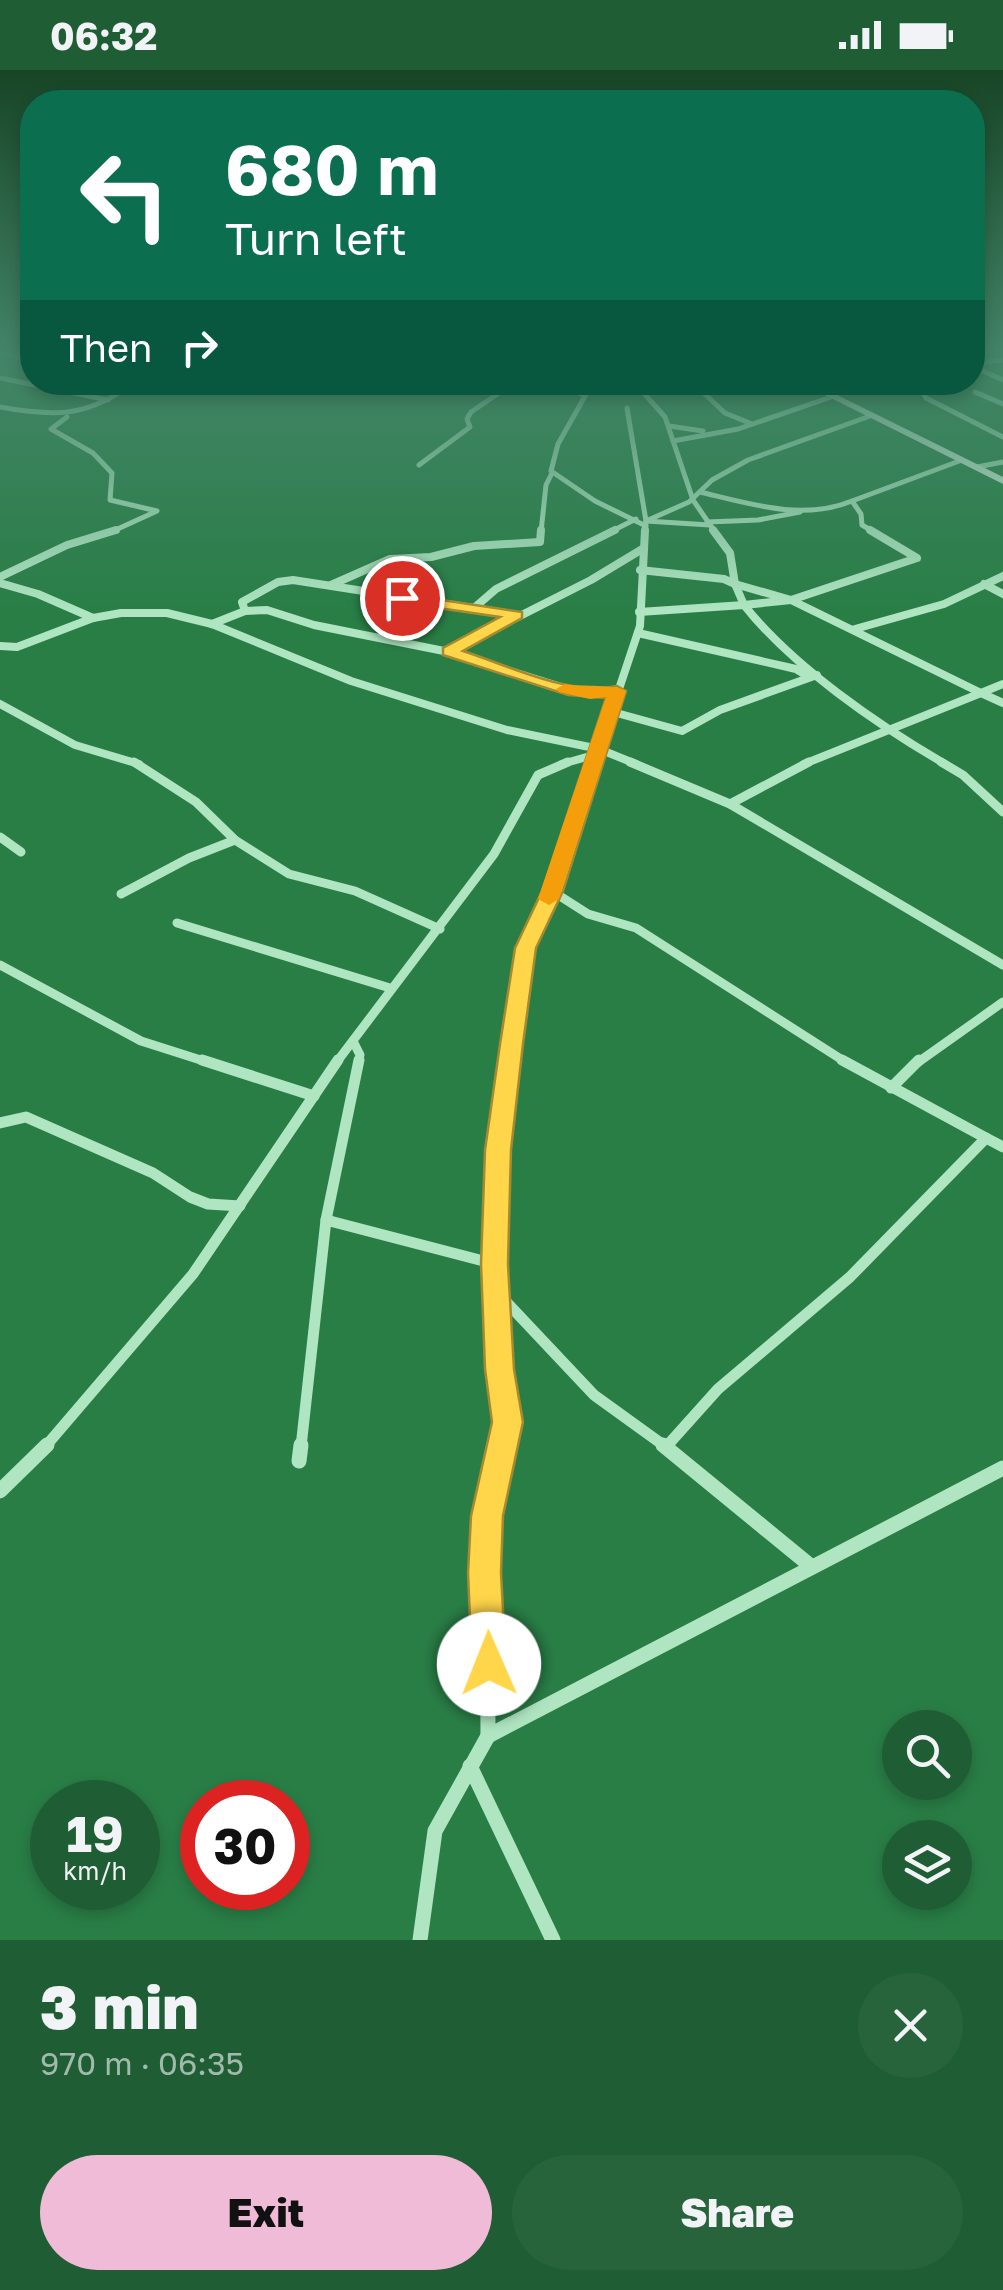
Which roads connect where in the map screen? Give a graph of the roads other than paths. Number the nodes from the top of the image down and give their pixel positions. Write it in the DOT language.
graph roads {
  1 [pos="65,437"];
  2 [pos="456,437"];
  3 [pos="562,437"];
  4 [pos="631,437"];
  5 [pos="672,437"];
  6 [pos="694,437"];
  7 [pos="811,437"];
  8 [pos="914,437"];
  9 [pos="673,441"];
  10 [pos="962,460"];
  11 [pos="1003,462"];
  12 [pos="419,465"];
  13 [pos="977,467"];
  14 [pos="552,473"];
  15 [pos="1003,481"];
  16 [pos="700,492"];
  17 [pos="694,499"];
  18 [pos="852,501"];
  19 [pos="805,511"];
  20 [pos="642,522"];
  21 [pos="708,523"];
  22 [pos="644,548"];
  23 [pos="640,570"];
  24 [pos="1003,576"];
  25 [pos="0,580"];
  26 [pos="736,584"];
  27 [pos="984,584"];
  28 [pos="328,586"];
  29 [pos="1003,594"];
  30 [pos="791,600"];
  31 [pos="744,605"];
  32 [pos="474,608"];
  33 [pos="245,611"];
  34 [pos="640,612"];
  35 [pos="517,615"];
  36 [pos="93,618"];
  37 [pos="212,624"];
  38 [pos="856,628"];
  39 [pos="638,634"];
  40 [pos="0,646"];
  41 [pos="449,652"];
  42 [pos="813,676"];
  43 [pos="1003,684"];
  44 [pos="617,691"];
  45 [pos="981,694"];
  46 [pos="1003,703"];
  47 [pos="0,704"];
  48 [pos="613,712"];
  49 [pos="886,730"];
  50 [pos="598,752"];
  51 [pos="730,804"];
  52 [pos="1003,812"];
  53 [pos="0,837"];
  54 [pos="235,840"];
  55 [pos="21,852"];
  56 [pos="552,891"];
  57 [pos="122,894"];
  58 [pos="176,923"];
  59 [pos="440,929"];
  60 [pos="0,964"];
  61 [pos="1003,965"];
  62 [pos="390,988"];
  63 [pos="1003,1002"];
  64 [pos="353,1041"];
  65 [pos="891,1088"];
  66 [pos="314,1096"];
  67 [pos="0,1123"];
  68 [pos="986,1138"];
  69 [pos="1003,1147"];
  70 [pos="240,1206"];
  71 [pos="326,1220"];
  72 [pos="495,1264"];
  73 [pos="495,1290"];
  74 [pos="666,1447"];
  75 [pos="299,1461"];
  76 [pos="1003,1468"];
  77 [pos="0,1491"];
  78 [pos="812,1568"];
  79 [pos="488,1736"];
  80 [pos="470,1766"];
  81 [pos="420,1940"];
  82 [pos="553,1940"];
  1 -- 25 [label="street"];
  2 -- 12 [label="street"];
  3 -- 14 [label="street"];
  4 -- 20 [label="street"];
  5 -- 9 [label="street"];
  6 -- 9 [label="street"];
  7 -- 16 [label="street"];
  8 -- 10 [label="street"];
  9 -- 17 [label="street"];
  10 -- 13 [label="street"];
  10 -- 18 [label="street"];
  11 -- 13 [label="street"];
  13 -- 15 [label="street"];
  14 -- 20 [label="street"];
  14 -- 28 [label="street"];
  16 -- 17 [label="street"];
  16 -- 19 [label="street"];
  17 -- 20 [label="street"];
  17 -- 21 [label="street"];
  18 -- 19 [label="street"];
  18 -- 30 [label="street"];
  19 -- 21 [label="street"];
  20 -- 21 [label="street"];
  20 -- 22 [label="street"];
  20 -- 32 [label="street"];
  21 -- 26 [label="street"];
  22 -- 23 [label="street"];
  22 -- 35 [label="street"];
  23 -- 26 [label="street"];
  23 -- 34 [label="street"];
  24 -- 27 [label="street"];
  25 -- 36 [label="street"];
  26 -- 30 [label="street"];
  26 -- 31 [label="street"];
  27 -- 29 [label="street"];
  27 -- 38 [label="street"];
  28 -- 32 [label="street"];
  28 -- 33 [label="street"];
  30 -- 31 [label="street"];
  30 -- 38 [label="street"];
  31 -- 34 [label="street"];
  31 -- 42 [label="street"];
  32 -- 35 [label="street"];
  33 -- 37 [label="street"];
  33 -- 41 [label="street"];
  34 -- 39 [label="street"];
  35 -- 41 [label="street"];
  36 -- 37 [label="street"];
  36 -- 40 [label="street"];
  37 -- 50 [label="street"];
  38 -- 45 [label="street"];
  39 -- 42 [label="street"];
  39 -- 44 [label="street"];
  41 -- 44 [label="street"];
  42 -- 48 [label="street"];
  42 -- 49 [label="street"];
  43 -- 45 [label="street"];
  44 -- 48 [label="street"];
  45 -- 46 [label="street"];
  45 -- 49 [label="street"];
  47 -- 54 [label="street"];
  48 -- 50 [label="street"];
  49 -- 51 [label="street"];
  49 -- 52 [label="street"];
  50 -- 51 [label="street"];
  50 -- 56 [label="street"];
  50 -- 59 [label="street"];
  51 -- 61 [label="street"];
  53 -- 55 [label="street"];
  54 -- 57 [label="street"];
  54 -- 59 [label="street"];
  56 -- 65 [label="street"];
  56 -- 72 [label="street"];
  58 -- 62 [label="street"];
  59 -- 62 [label="street"];
  60 -- 66 [label="street"];
  62 -- 64 [label="street"];
  63 -- 65 [label="street"];
  64 -- 66 [label="street"];
  64 -- 71 [label="street"];
  65 -- 68 [label="street"];
  66 -- 70 [label="street"];
  67 -- 70 [label="street"];
  68 -- 69 [label="street"];
  68 -- 74 [label="street"];
  70 -- 77 [label="street"];
  71 -- 72 [label="street"];
  71 -- 75 [label="street"];
  72 -- 73 [label="street"];
  73 -- 74 [label="street"];
  73 -- 79 [label="street"];
  74 -- 78 [label="street"];
  76 -- 78 [label="street"];
  78 -- 79 [label="street"];
  79 -- 80 [label="street"];
  80 -- 81 [label="street"];
  80 -- 82 [label="street"];
}
